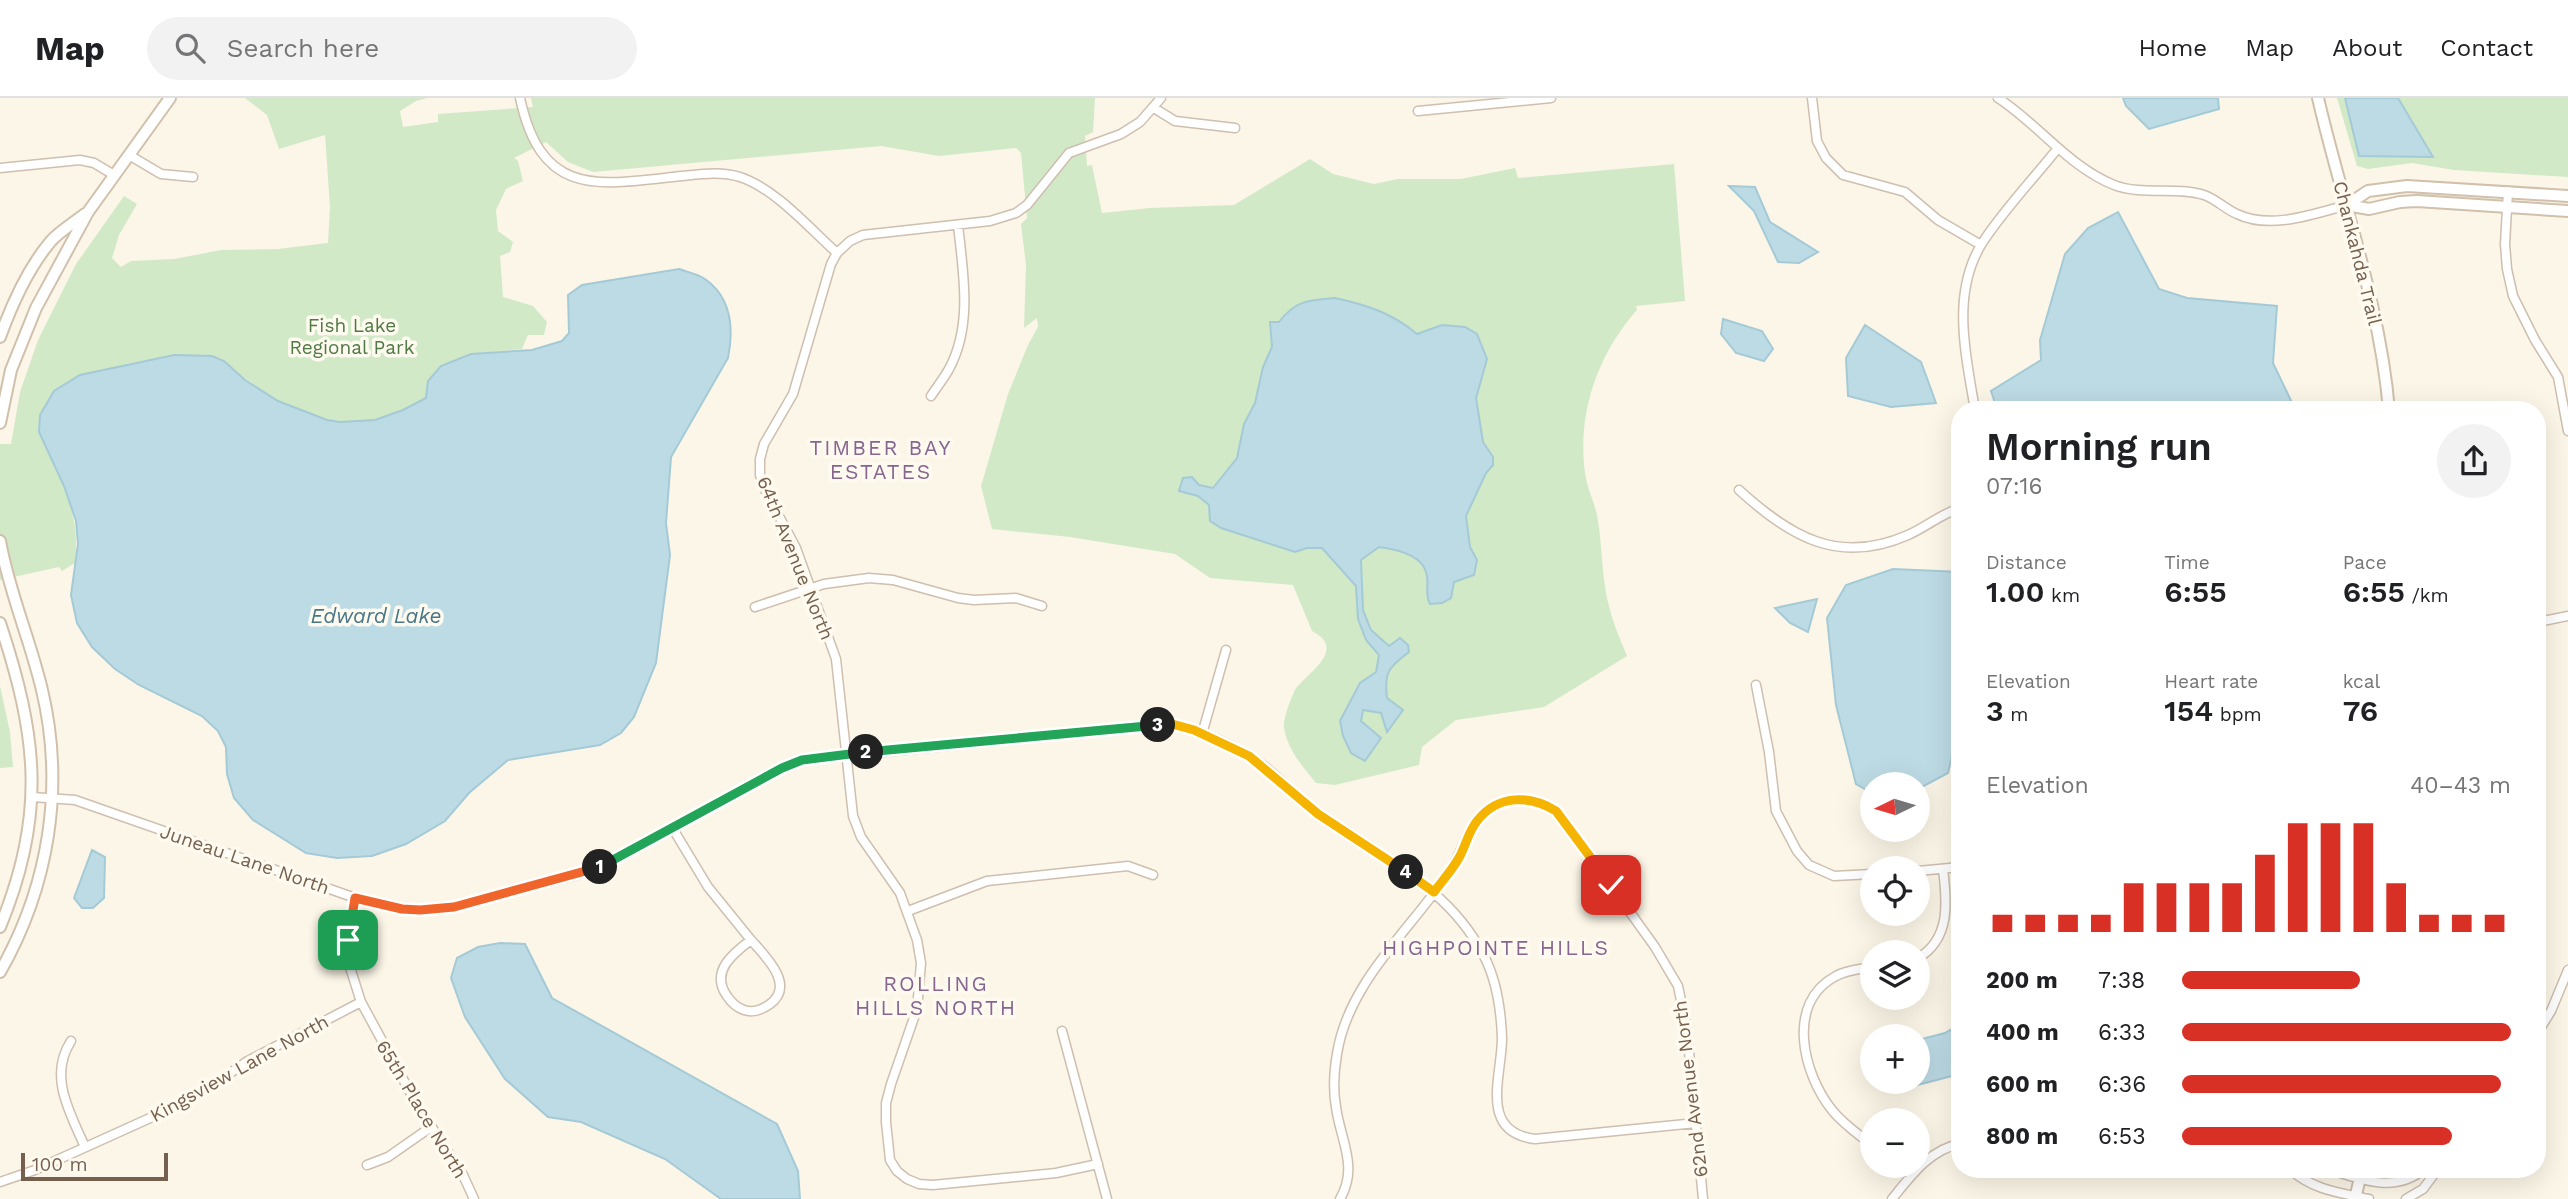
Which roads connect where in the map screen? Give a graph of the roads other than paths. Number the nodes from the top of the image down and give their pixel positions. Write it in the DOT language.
graph roads {
  1 [pos="170,98"];
  2 [pos="520,98"];
  3 [pos="1161,98"];
  4 [pos="1551,98"];
  5 [pos="1812,98"];
  6 [pos="1998,98"];
  7 [pos="2318,98"];
  8 [pos="1522,99"];
  9 [pos="1154,108"];
  10 [pos="1418,111"];
  11 [pos="1235,128"];
  12 [pos="2059,148"];
  13 [pos="129,155"];
  14 [pos="0,168"];
  15 [pos="114,175"];
  16 [pos="193,177"];
  17 [pos="2508,191"];
  18 [pos="2568,196"];
  19 [pos="2347,205"];
  20 [pos="2507,206"];
  21 [pos="2568,211"];
  22 [pos="88,212"];
  23 [pos="958,225"];
  24 [pos="1981,245"];
  25 [pos="837,253"];
  26 [pos="0,337"];
  27 [pos="6,369"];
  28 [pos="931,396"];
  29 [pos="1973,401"];
  30 [pos="2388,401"];
  31 [pos="0,423"];
  32 [pos="2568,431"];
  33 [pos="1739,489"];
  34 [pos="1951,510"];
  35 [pos="0,541"];
  36 [pos="810,589"];
  37 [pos="1042,606"];
  38 [pos="755,607"];
  39 [pos="2568,616"];
  40 [pos="2546,620"];
  41 [pos="0,623"];
  42 [pos="1226,650"];
  43 [pos="1756,685"];
  44 [pos="1202,734"];
  45 [pos="846,754"];
  46 [pos="32,797"];
  47 [pos="53,798"];
  48 [pos="673,829"];
  49 [pos="1951,868"];
  50 [pos="1943,869"];
  51 [pos="1930,870"];
  52 [pos="1153,875"];
  53 [pos="1860,875"];
  54 [pos="1434,892"];
  55 [pos="355,898"];
  56 [pos="908,911"];
  57 [pos="0,927"];
  58 [pos="751,940"];
  59 [pos="1930,948"];
  60 [pos="1860,970"];
  61 [pos="2568,970"];
  62 [pos="0,972"];
  63 [pos="361,1002"];
  64 [pos="2546,1019"];
  65 [pos="1062,1031"];
  66 [pos="71,1041"];
  67 [pos="1696,1123"];
  68 [pos="431,1127"];
  69 [pos="1860,1136"];
  70 [pos="85,1147"];
  71 [pos="1951,1147"];
  72 [pos="1930,1158"];
  73 [pos="1098,1164"];
  74 [pos="367,1165"];
  75 [pos="1910,1178"];
  76 [pos="2299,1178"];
  77 [pos="2360,1178"];
  78 [pos="2366,1178"];
  79 [pos="2410,1178"];
  80 [pos="2431,1178"];
  81 [pos="0,1182"];
  82 [pos="2355,1197"];
  83 [pos="474,1199"];
  84 [pos="1107,1199"];
  85 [pos="1340,1199"];
  86 [pos="1703,1199"];
  87 [pos="1892,1199"];
  88 [pos="2369,1199"];
  89 [pos="2406,1199"];
  1 -- 13 [label="main road"];
  2 -- 25 [label="street"];
  3 -- 9 [label="street"];
  4 -- 8 [label="street"];
  5 -- 24 [label="street"];
  6 -- 12 [label="street"];
  7 -- 19 [label="main road, Chankahda Trail"];
  8 -- 10 [label="street"];
  9 -- 11 [label="street"];
  9 -- 23 [label="street"];
  12 -- 19 [label="street"];
  12 -- 24 [label="street"];
  13 -- 15 [label="main road"];
  13 -- 16 [label="street"];
  14 -- 15 [label="street"];
  15 -- 22 [label="main road"];
  17 -- 18 [label="main road"];
  17 -- 19 [label="main road"];
  17 -- 20 [label="street"];
  19 -- 20 [label="main road"];
  19 -- 30 [label="main road, Chankahda Trail"];
  20 -- 21 [label="main road"];
  20 -- 32 [label="street"];
  22 -- 26 [label="main road"];
  22 -- 27 [label="main road"];
  23 -- 25 [label="street"];
  23 -- 28 [label="street"];
  24 -- 29 [label="street"];
  25 -- 36 [label="street, 64th Avenue North"];
  27 -- 31 [label="main road"];
  33 -- 34 [label="street"];
  35 -- 47 [label="main road"];
  36 -- 37 [label="street"];
  36 -- 38 [label="street"];
  36 -- 45 [label="street, 64th Avenue North"];
  39 -- 40 [label="street"];
  41 -- 46 [label="main road"];
  42 -- 44 [label="street"];
  43 -- 53 [label="street"];
  44 -- 45 [label="street, Juneau Lane North"];
  44 -- 54 [label="street, Juneau Lane North"];
  45 -- 48 [label="street, Juneau Lane North"];
  45 -- 56 [label="street, 64th Avenue North"];
  46 -- 47 [label="street, Juneau Lane North"];
  46 -- 57 [label="main road"];
  47 -- 55 [label="street, Juneau Lane North"];
  47 -- 62 [label="main road"];
  48 -- 55 [label="street, Juneau Lane North"];
  48 -- 58 [label="street"];
  49 -- 50 [label="street"];
  50 -- 51 [label="street"];
  50 -- 59 [label="street"];
  52 -- 56 [label="street"];
  54 -- 67 [label="street, Juneau Lane North"];
  54 -- 67 [label="street, 62nd Avenue North"];
  54 -- 85 [label="street, 62nd Avenue North"];
  55 -- 63 [label="street, 65th Place North"];
  56 -- 73 [label="street, 64th Avenue North"];
  58 -- 58 [label="street"];
  60 -- 69 [label="street"];
  61 -- 64 [label="street"];
  63 -- 68 [label="street, 65th Place North"];
  63 -- 70 [label="street, Kingsview Lane North"];
  65 -- 73 [label="street"];
  66 -- 70 [label="street"];
  67 -- 86 [label="street, 62nd Avenue North"];
  68 -- 74 [label="street"];
  68 -- 83 [label="street, 65th Place North"];
  70 -- 81 [label="street, Kingsview Lane North"];
  71 -- 72 [label="street"];
  73 -- 84 [label="street"];
  75 -- 87 [label="street"];
  76 -- 82 [label="street"];
  77 -- 82 [label="main road"];
  78 -- 79 [label="street"];
  80 -- 89 [label="street"];
  82 -- 88 [label="street"];
}
